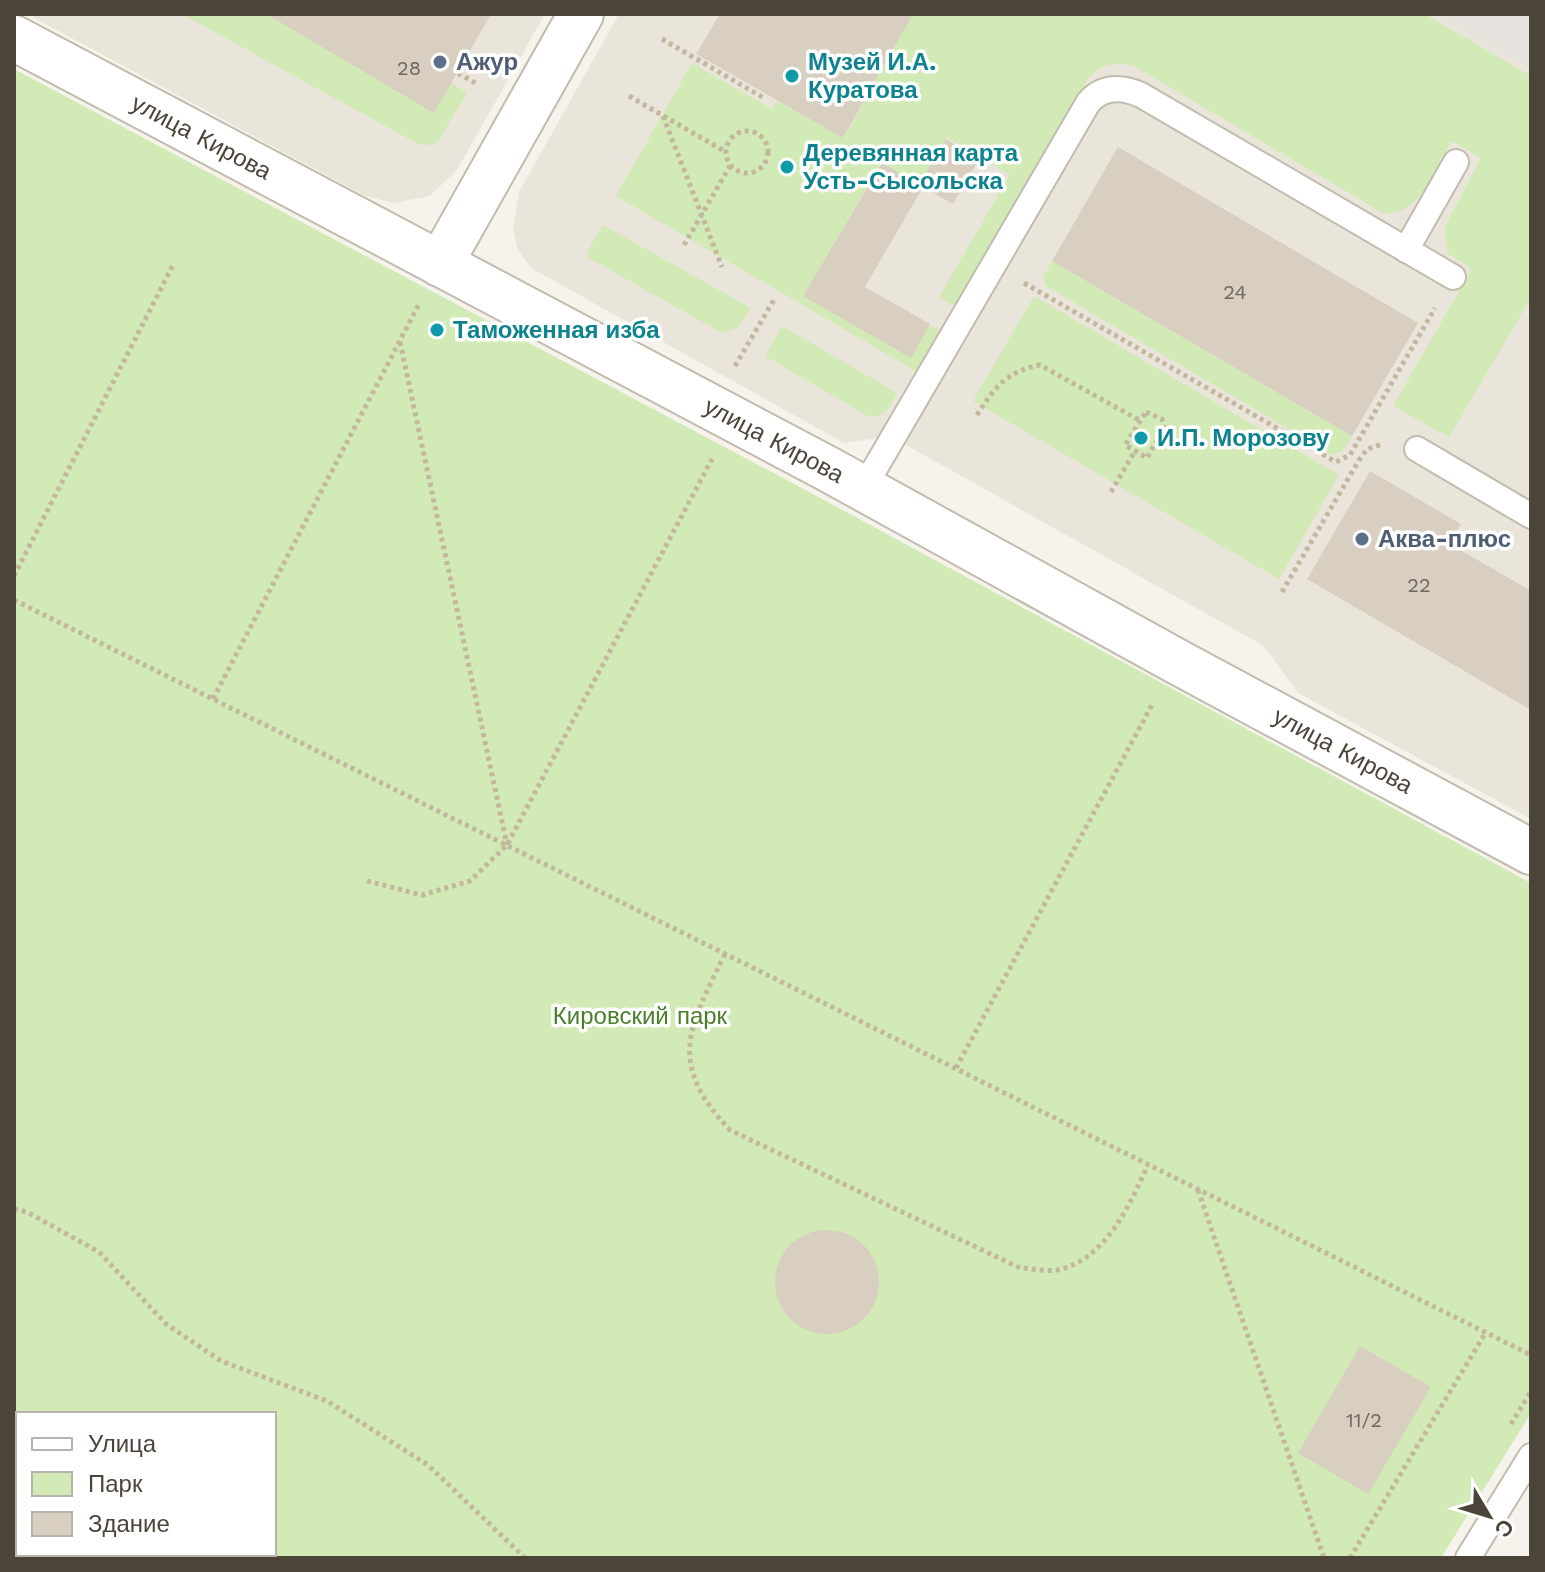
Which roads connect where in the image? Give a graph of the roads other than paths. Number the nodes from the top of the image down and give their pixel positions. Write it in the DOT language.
graph roads {
  1 [pos="581,14"];
  2 [pos="14,38"];
  3 [pos="1456,162"];
  4 [pos="1406,250"];
  5 [pos="440,264"];
  6 [pos="1453,277"];
  7 [pos="1417,449"];
  8 [pos="863,489"];
  9 [pos="1531,516"];
  10 [pos="1531,852"];
  11 [pos="1531,1456"];
  12 [pos="1468,1558"];
  1 -- 5 [label="street"];
  2 -- 5 [label="street, улица Кирова"];
  3 -- 4 [label="lane"];
  4 -- 6 [label="lane"];
  4 -- 8 [label="lane"];
  5 -- 8 [label="street, улица Кирова"];
  7 -- 9 [label="lane"];
  8 -- 10 [label="street, улица Кирова"];
  11 -- 12 [label="lane"];
}
